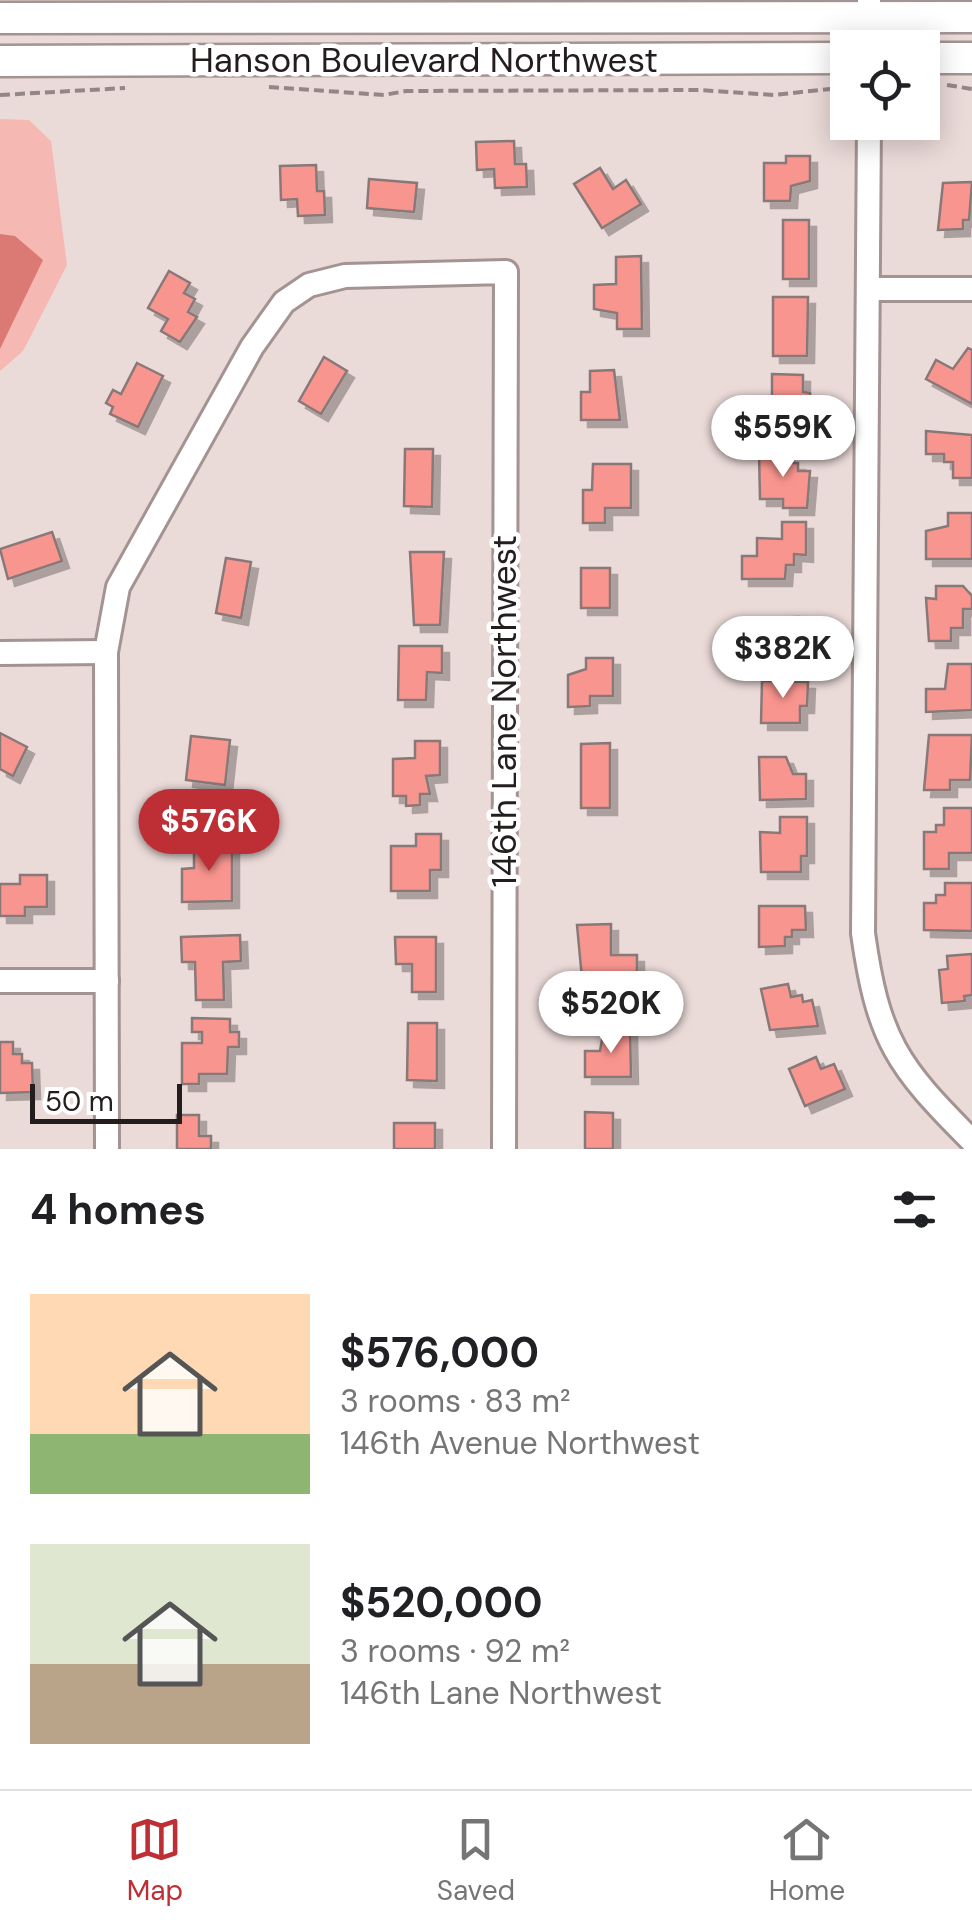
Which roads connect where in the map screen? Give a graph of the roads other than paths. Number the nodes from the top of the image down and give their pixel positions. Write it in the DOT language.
graph roads {
  1 [pos="972,17"];
  2 [pos="0,18"];
  3 [pos="869,22"];
  4 [pos="830,58"];
  5 [pos="972,58"];
  6 [pos="0,61"];
  7 [pos="940,67"];
  8 [pos="869,140"];
  9 [pos="870,289"];
  10 [pos="972,289"];
  11 [pos="106,652"];
  12 [pos="0,654"];
  13 [pos="0,981"];
  14 [pos="107,981"];
  15 [pos="972,1141"];
  16 [pos="106,1149"];
  17 [pos="504,1149"];
  1 -- 3 [label="main road, Hanson Boulevard Northwest"];
  2 -- 3 [label="main road, Hanson Boulevard Northwest"];
  4 -- 6 [label="main road, Hanson Boulevard Northwest"];
  5 -- 7 [label="main road"];
  8 -- 9 [label="street"];
  9 -- 10 [label="street"];
  9 -- 15 [label="street"];
  11 -- 12 [label="street"];
  11 -- 14 [label="street"];
  11 -- 17 [label="street, 146th Lane Northwest"];
  13 -- 14 [label="street"];
  14 -- 16 [label="street"];
}
